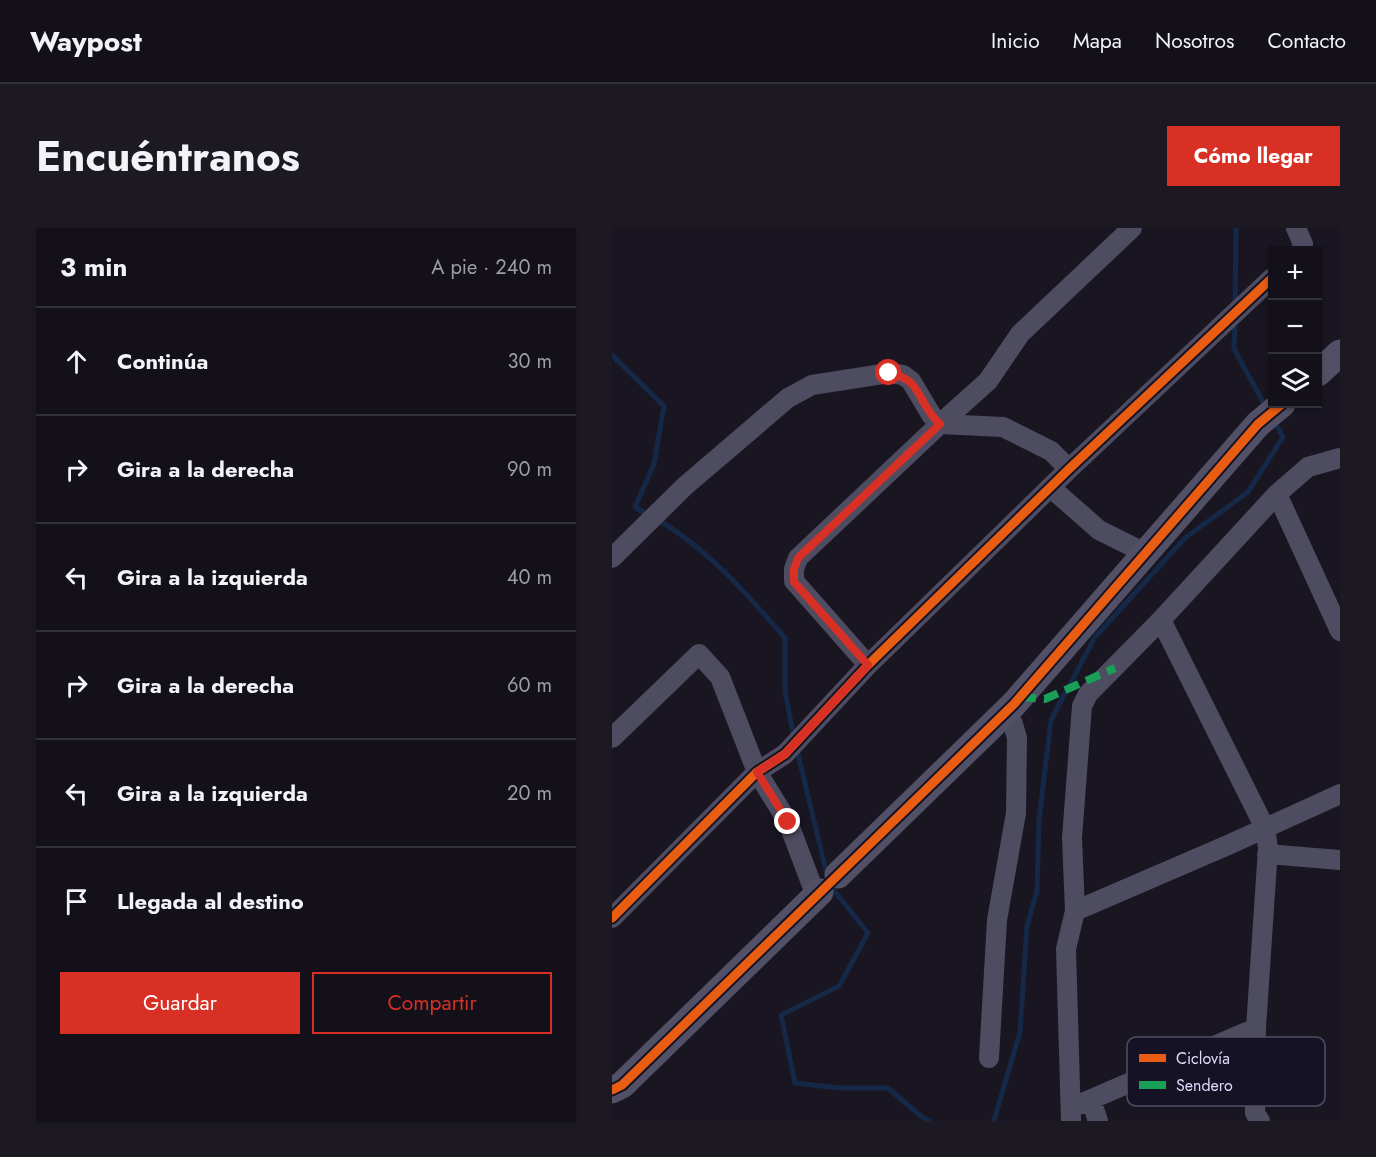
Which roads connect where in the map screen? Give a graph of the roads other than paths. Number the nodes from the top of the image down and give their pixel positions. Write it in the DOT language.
graph roads {
  1 [pos="1132,228"];
  2 [pos="1296,228"];
  3 [pos="1302,246"];
  4 [pos="1268,282"];
  5 [pos="1340,353"];
  6 [pos="1322,369"];
  7 [pos="1277,408"];
  8 [pos="940,424"];
  9 [pos="1340,458"];
  10 [pos="1069,468"];
  11 [pos="1050,487"];
  12 [pos="1277,494"];
  13 [pos="1145,553"];
  14 [pos="612,558"];
  15 [pos="1161,620"];
  16 [pos="1340,631"];
  17 [pos="868,665"];
  18 [pos="1005,713"];
  19 [pos="612,738"];
  20 [pos="757,772"];
  21 [pos="1340,794"];
  22 [pos="1266,828"];
  23 [pos="1267,855"];
  24 [pos="1340,860"];
  25 [pos="825,888"];
  26 [pos="1075,911"];
  27 [pos="612,918"];
  28 [pos="1256,1028"];
  29 [pos="1235,1037"];
  30 [pos="1256,1037"];
  31 [pos="989,1058"];
  32 [pos="1127,1084"];
  33 [pos="612,1090"];
  34 [pos="1091,1100"];
  35 [pos="1255,1106"];
  36 [pos="1071,1114"];
  37 [pos="1098,1121"];
  38 [pos="1260,1121"];
  1 -- 8 [label="street"];
  2 -- 3 [label="street"];
  4 -- 10 [label="street"];
  5 -- 6 [label="street"];
  7 -- 13 [label="street"];
  8 -- 10 [label="street"];
  8 -- 14 [label="street"];
  8 -- 17 [label="street"];
  9 -- 12 [label="street"];
  10 -- 11 [label="street"];
  11 -- 13 [label="street"];
  11 -- 17 [label="street"];
  12 -- 15 [label="street"];
  12 -- 16 [label="street"];
  13 -- 18 [label="street"];
  15 -- 22 [label="street"];
  15 -- 26 [label="street"];
  17 -- 20 [label="street"];
  18 -- 25 [label="street"];
  18 -- 31 [label="street"];
  19 -- 20 [label="street"];
  20 -- 25 [label="street"];
  20 -- 27 [label="street"];
  21 -- 22 [label="street"];
  22 -- 23 [label="street"];
  22 -- 26 [label="street"];
  23 -- 24 [label="street"];
  23 -- 28 [label="street"];
  25 -- 33 [label="street"];
  26 -- 36 [label="street"];
  28 -- 29 [label="street"];
  28 -- 30 [label="street"];
  32 -- 34 [label="street"];
  34 -- 36 [label="street"];
  34 -- 37 [label="street"];
  35 -- 38 [label="street"];
}
